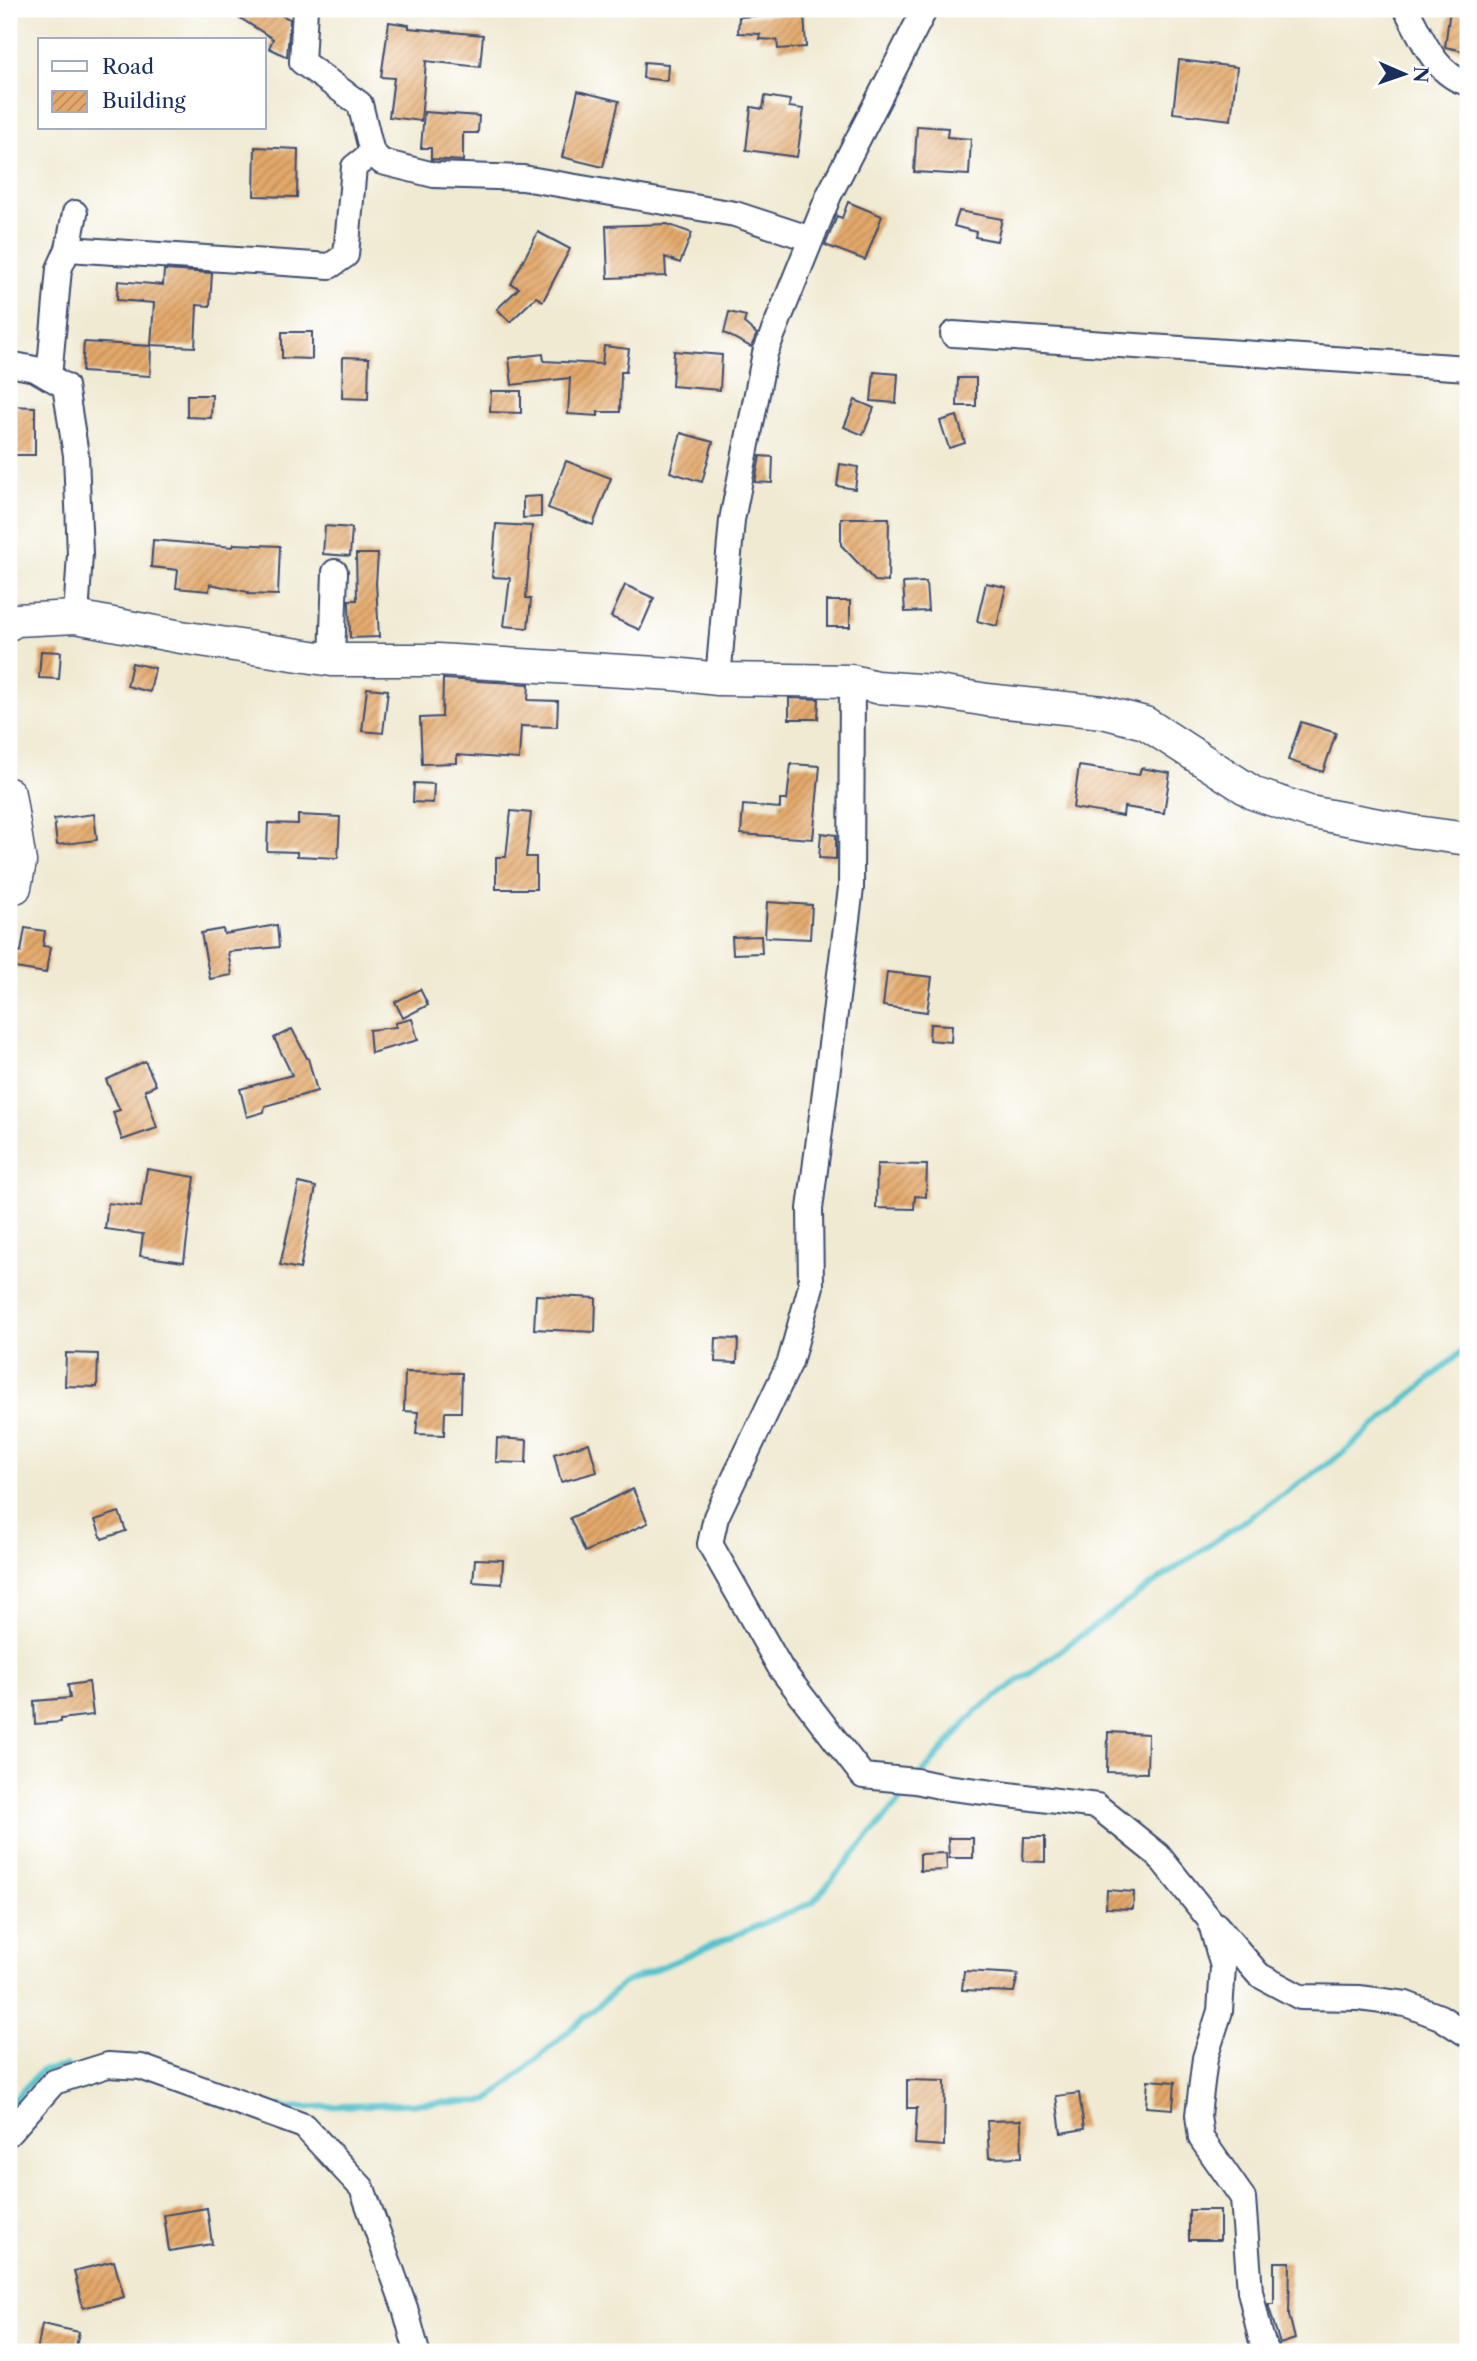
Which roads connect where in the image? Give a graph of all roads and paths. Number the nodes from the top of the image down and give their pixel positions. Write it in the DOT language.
graph roads {
  1 [pos="305,9"];
  2 [pos="925,9"];
  3 [pos="1406,9"];
  4 [pos="1468,83"];
  5 [pos="372,153"];
  6 [pos="75,213"];
  7 [pos="811,239"];
  8 [pos="68,249"];
  9 [pos="953,334"];
  10 [pos="9,364"];
  11 [pos="1468,368"];
  12 [pos="49,377"];
  13 [pos="335,572"];
  14 [pos="76,617"];
  15 [pos="9,624"];
  16 [pos="332,660"];
  17 [pos="718,679"];
  18 [pos="852,681"];
  19 [pos="9,794"];
  20 [pos="1468,839"];
  21 [pos="9,889"];
  22 [pos="1210,1920"];
  23 [pos="1468,2035"];
  24 [pos="9,2133"];
  25 [pos="418,2352"];
  26 [pos="1267,2352"];
  1 -- 5 [label="street"];
  2 -- 7 [label="street"];
  3 -- 4 [label="street"];
  5 -- 7 [label="street"];
  5 -- 8 [label="street"];
  6 -- 8 [label="street"];
  7 -- 17 [label="street"];
  8 -- 12 [label="street"];
  9 -- 11 [label="street"];
  10 -- 12 [label="street"];
  12 -- 14 [label="street"];
  13 -- 16 [label="street"];
  14 -- 15 [label="street"];
  14 -- 16 [label="street"];
  16 -- 17 [label="street"];
  17 -- 18 [label="street"];
  18 -- 20 [label="street"];
  18 -- 22 [label="street"];
  19 -- 21 [label="street"];
  22 -- 23 [label="street"];
  22 -- 26 [label="street"];
  24 -- 25 [label="street"];
}
